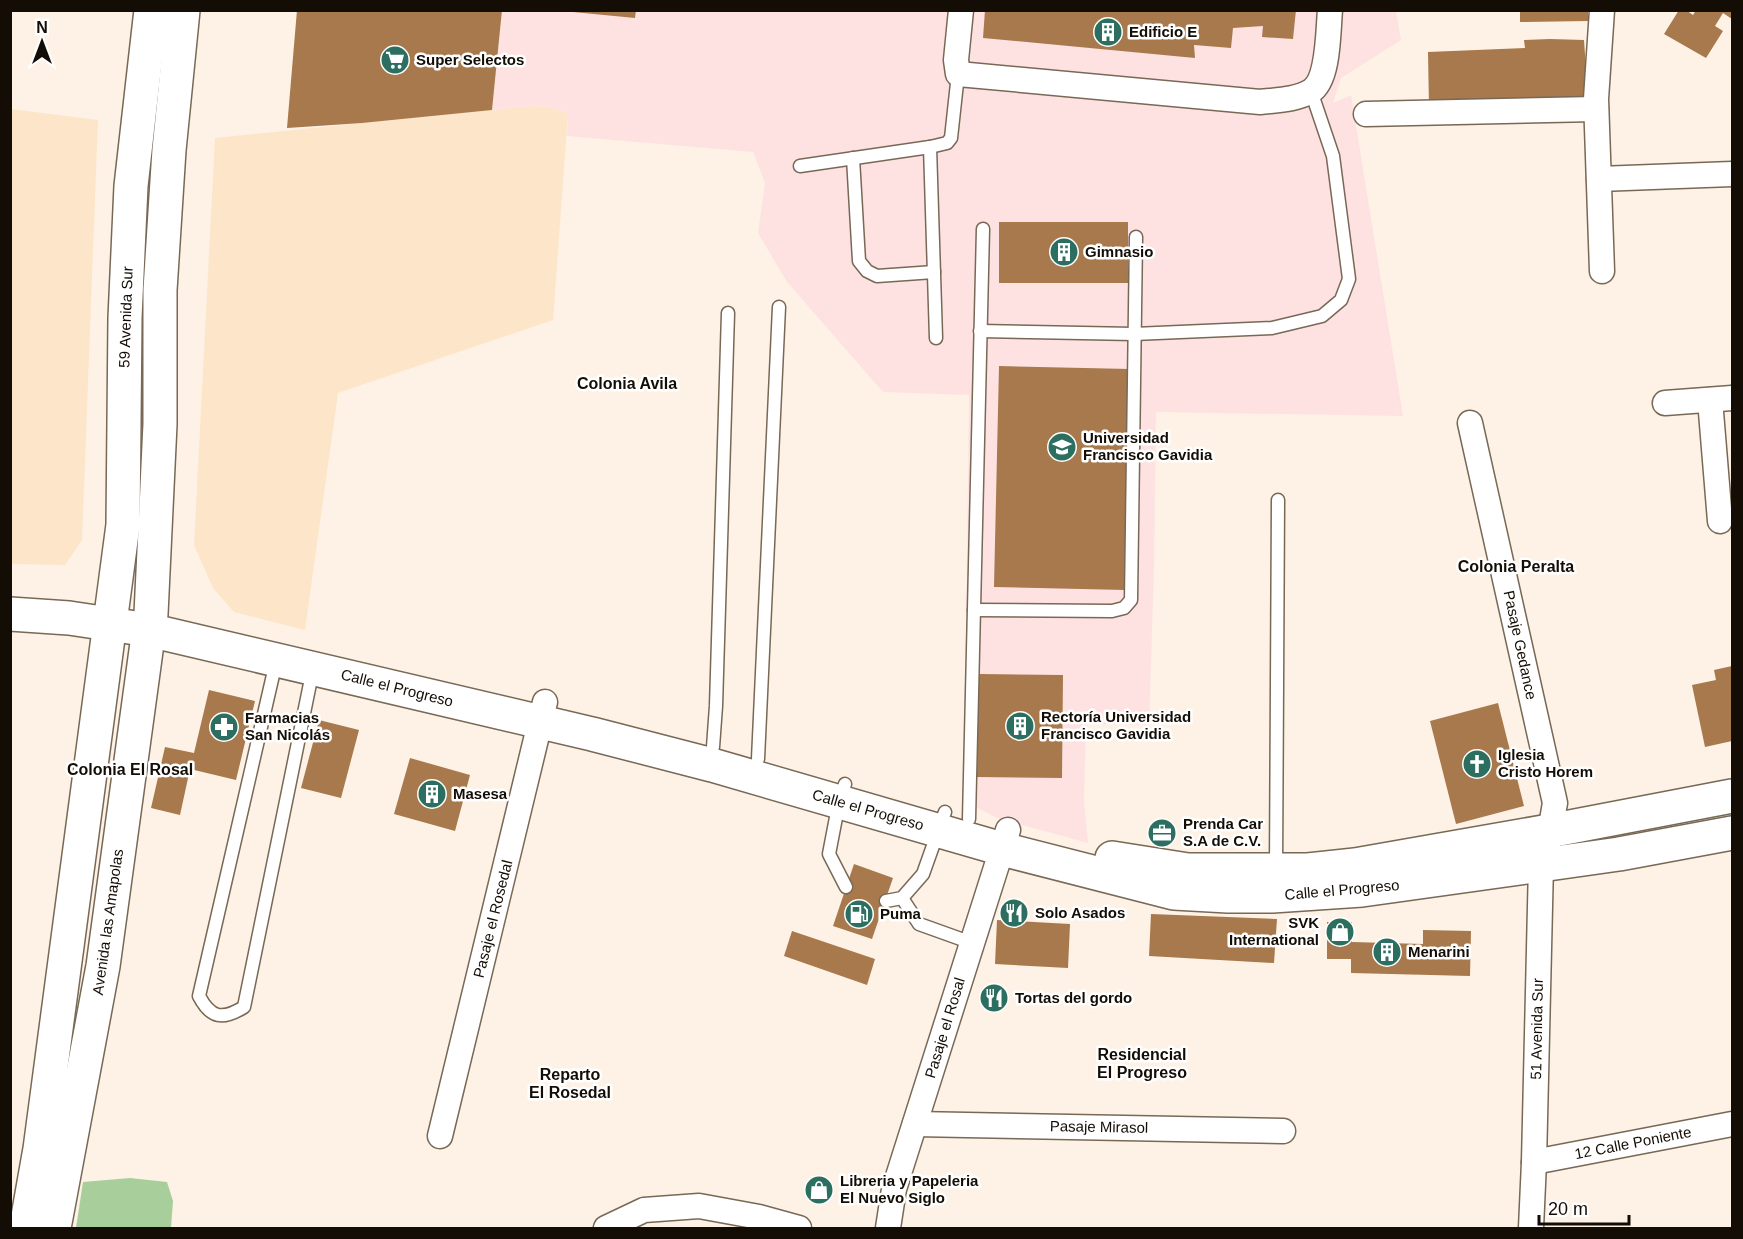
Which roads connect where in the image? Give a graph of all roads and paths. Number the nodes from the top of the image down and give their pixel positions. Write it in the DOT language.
graph roads {
  1 [pos="151,10"];
  2 [pos="183,10"];
  3 [pos="961,10"];
  4 [pos="1330,10"];
  5 [pos="1602,10"];
  6 [pos="958,74"];
  7 [pos="1311,91"];
  8 [pos="1596,109"];
  9 [pos="1366,114"];
  10 [pos="930,147"];
  11 [pos="853,158"];
  12 [pos="800,166"];
  13 [pos="1732,174"];
  14 [pos="1599,179"];
  15 [pos="983,229"];
  16 [pos="1136,237"];
  17 [pos="1602,271"];
  18 [pos="934,272"];
  19 [pos="779,307"];
  20 [pos="728,313"];
  21 [pos="980,331"];
  22 [pos="1134,334"];
  23 [pos="936,338"];
  24 [pos="1721,399"];
  25 [pos="1665,403"];
  26 [pos="1470,423"];
  27 [pos="1278,500"];
  28 [pos="1720,521"];
  29 [pos="10,600"];
  30 [pos="974,610"];
  31 [pos="10,614"];
  32 [pos="110,616"];
  33 [pos="151,622"];
  34 [pos="277,659"];
  35 [pos="314,668"];
  36 [pos="543,712"];
  37 [pos="713,747"];
  38 [pos="758,759"];
  39 [pos="842,793"];
  40 [pos="1732,795"];
  41 [pos="951,820"];
  42 [pos="1549,831"];
  43 [pos="1732,832"];
  44 [pos="1005,839"];
  45 [pos="1541,864"];
  46 [pos="1276,870"];
  47 [pos="846,887"];
  48 [pos="902,898"];
  49 [pos="886,901"];
  50 [pos="972,943"];
  51 [pos="915,1124"];
  52 [pos="1732,1124"];
  53 [pos="1283,1131"];
  54 [pos="440,1136"];
  55 [pos="53,1152"];
  56 [pos="1534,1162"];
  57 [pos="26,1228"];
  58 [pos="54,1228"];
  59 [pos="606,1228"];
  60 [pos="799,1228"];
  61 [pos="888,1228"];
  62 [pos="1531,1228"];
  1 -- 32 [label="street, 59 Avenida Sur"];
  2 -- 33 [label="street"];
  3 -- 6 [label="street"];
  4 -- 7 [label="street"];
  5 -- 8 [label="street"];
  6 -- 7 [label="street"];
  6 -- 10 [label="lane"];
  7 -- 22 [label="lane"];
  8 -- 9 [label="street"];
  8 -- 14 [label="street"];
  10 -- 11 [label="lane"];
  10 -- 18 [label="lane"];
  11 -- 12 [label="lane"];
  11 -- 18 [label="lane"];
  13 -- 14 [label="street"];
  14 -- 17 [label="street"];
  15 -- 21 [label="lane"];
  16 -- 22 [label="lane"];
  18 -- 23 [label="lane"];
  19 -- 38 [label="lane"];
  20 -- 37 [label="lane"];
  21 -- 22 [label="lane"];
  21 -- 30 [label="lane"];
  22 -- 30 [label="lane"];
  24 -- 25 [label="street"];
  24 -- 28 [label="street"];
  26 -- 42 [label="street, Pasaje Gedance"];
  27 -- 46 [label="lane"];
  29 -- 32 [label="street, Calle el Progreso"];
  30 -- 41 [label="lane"];
  31 -- 32 [label="street, Calle el Progreso"];
  32 -- 33 [label="street, Calle el Progreso"];
  32 -- 55 [label="street, Avenida las Amapolas"];
  33 -- 34 [label="street, Calle el Progreso"];
  33 -- 36 [label="street, Calle el Progreso"];
  33 -- 55 [label="street, Avenida las Amapolas"];
  34 -- 35 [label="street, Calle el Progreso"];
  34 -- 35 [label="lane"];
  35 -- 36 [label="street, Calle el Progreso"];
  36 -- 37 [label="street, Calle el Progreso"];
  36 -- 39 [label="street, Calle el Progreso"];
  36 -- 54 [label="street, Pasaje el Rosedal"];
  37 -- 38 [label="street, Calle el Progreso"];
  38 -- 39 [label="street, Calle el Progreso"];
  39 -- 41 [label="street, Calle el Progreso"];
  39 -- 47 [label="lane"];
  40 -- 42 [label="street, Calle el Progreso"];
  41 -- 44 [label="street, Calle el Progreso"];
  41 -- 48 [label="lane"];
  42 -- 45 [label="street, 51 Avenida Sur"];
  42 -- 46 [label="street, Calle el Progreso"];
  43 -- 45 [label="street, Calle el Progreso"];
  44 -- 45 [label="street, Calle el Progreso"];
  44 -- 46 [label="street, Calle el Progreso"];
  44 -- 50 [label="street, Pasaje el Rosal"];
  45 -- 56 [label="street, 51 Avenida Sur"];
  48 -- 49 [label="lane"];
  48 -- 50 [label="lane"];
  50 -- 51 [label="street, Pasaje el Rosal"];
  51 -- 53 [label="street, Pasaje Mirasol"];
  51 -- 61 [label="street, Pasaje el Rosal"];
  52 -- 56 [label="street, 12 Calle Poniente"];
  55 -- 57 [label="street, Avenida las Amapolas"];
  55 -- 58 [label="street, Avenida las Amapolas"];
  56 -- 62 [label="street, 51 Avenida Sur"];
  59 -- 60 [label="street"];
}
